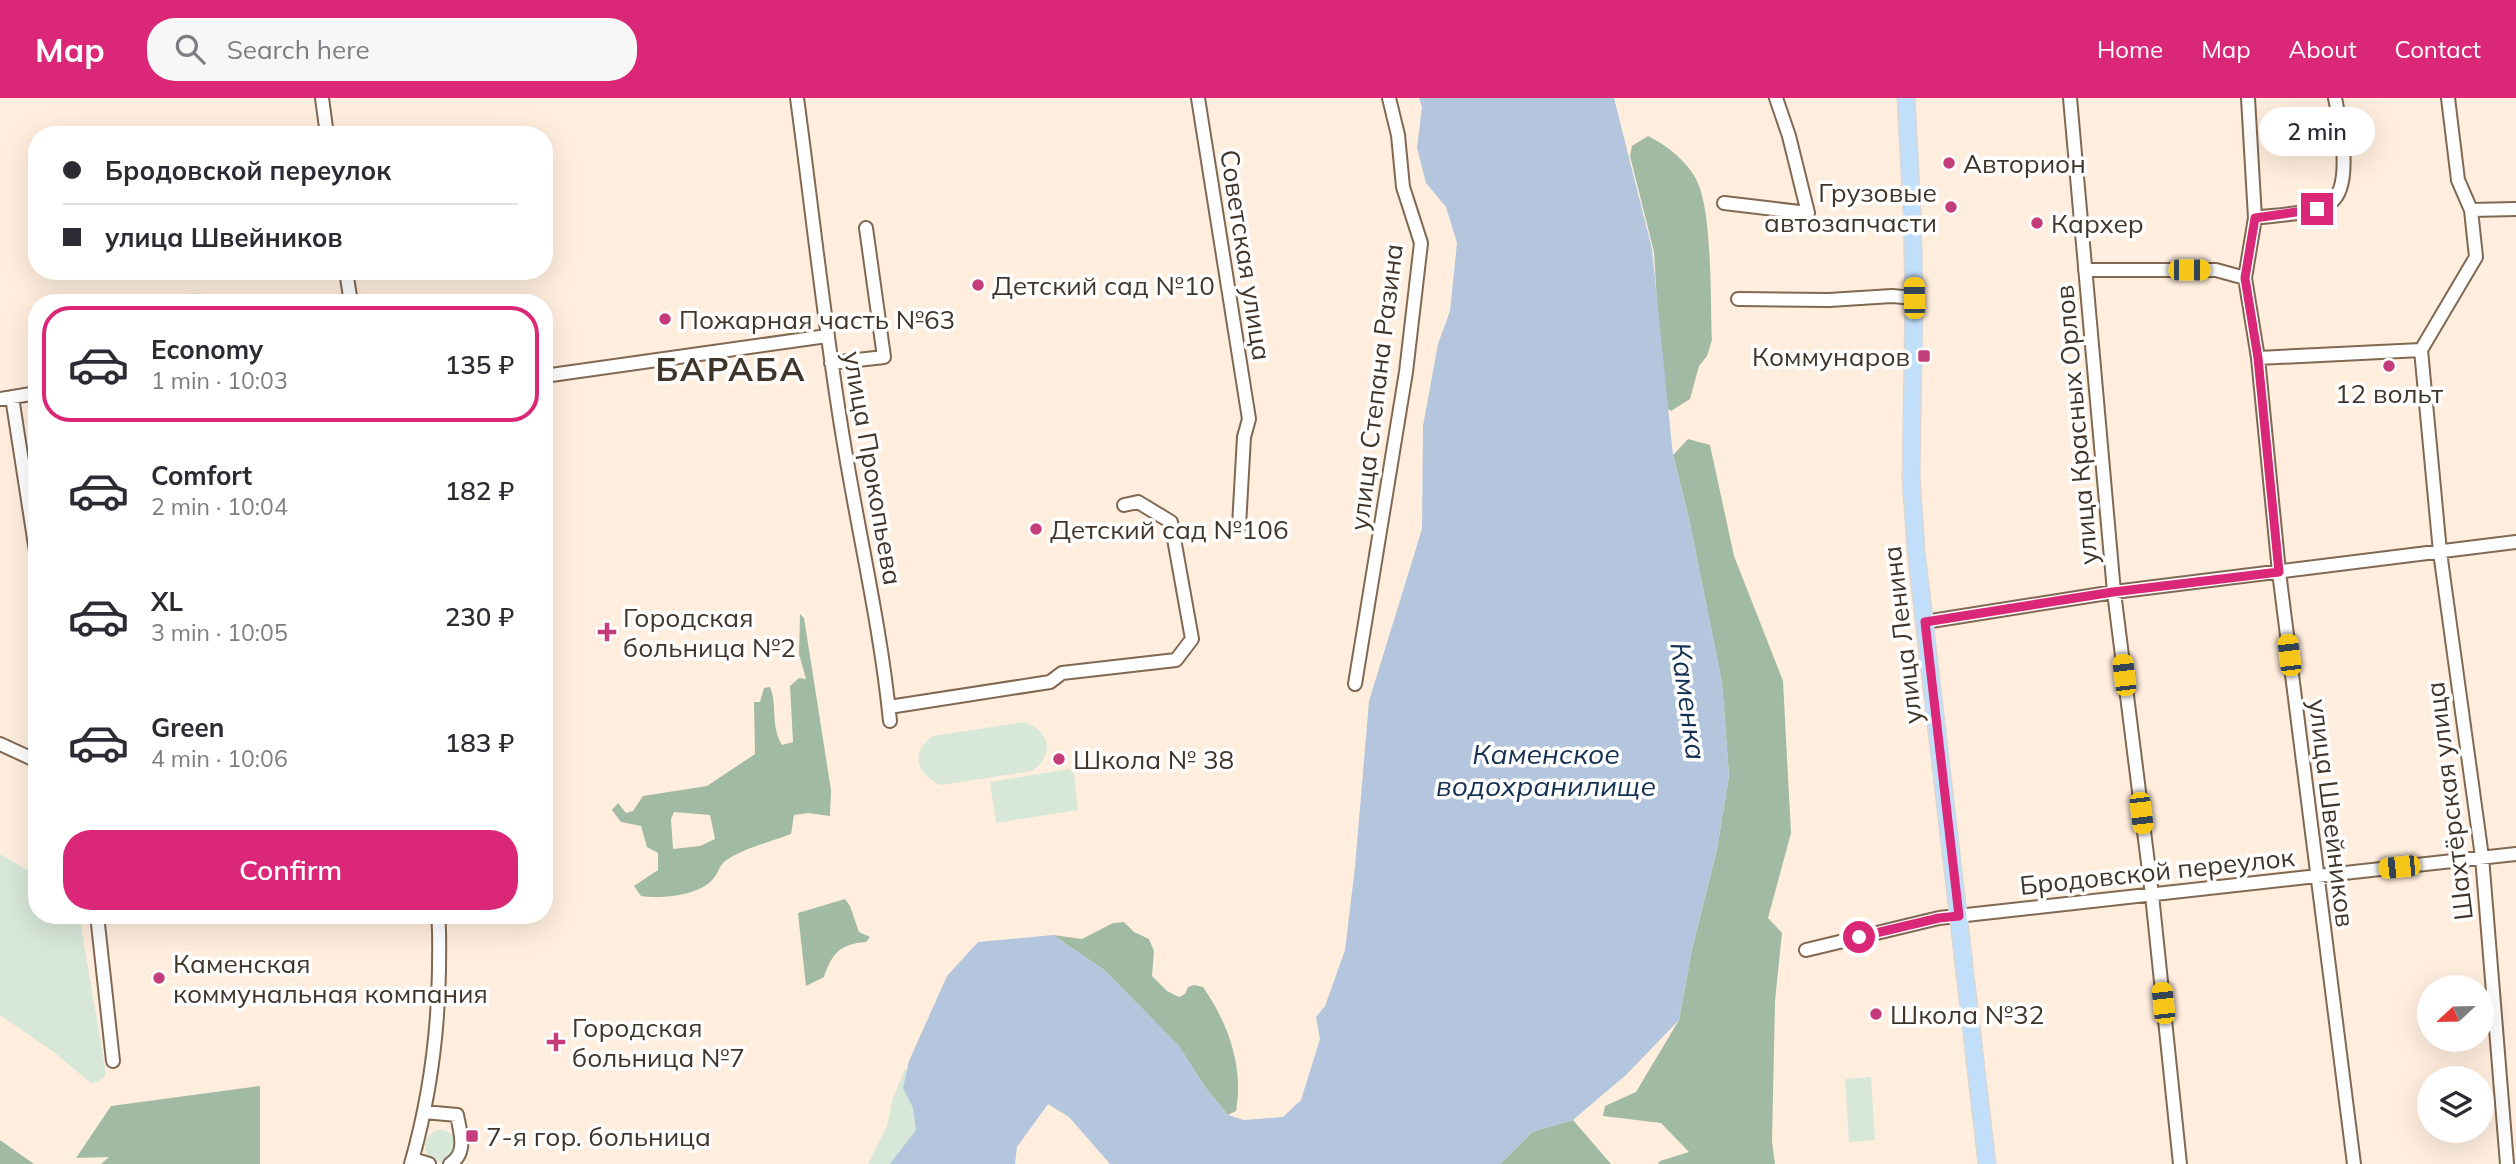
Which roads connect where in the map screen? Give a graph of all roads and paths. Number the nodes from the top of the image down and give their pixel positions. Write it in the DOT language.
graph roads {
  1 [pos="322,98"];
  2 [pos="797,98"];
  3 [pos="1198,98"];
  4 [pos="1389,98"];
  5 [pos="1776,98"];
  6 [pos="1906,98"];
  7 [pos="2070,98"];
  8 [pos="2248,98"];
  9 [pos="2335,98"];
  10 [pos="2448,98"];
  11 [pos="326,126"];
  12 [pos="1724,203"];
  13 [pos="2516,209"];
  14 [pos="2471,210"];
  15 [pos="2255,218"];
  16 [pos="866,228"];
  17 [pos="2085,270"];
  18 [pos="2245,278"];
  19 [pos="1914,298"];
  20 [pos="1738,299"];
  21 [pos="827,336"];
  22 [pos="2421,350"];
  23 [pos="2258,358"];
  24 [pos="831,363"];
  25 [pos="553,375"];
  26 [pos="28,394"];
  27 [pos="6,398"];
  28 [pos="1124,505"];
  29 [pos="28,512"];
  30 [pos="1239,526"];
  31 [pos="2516,542"];
  32 [pos="2440,552"];
  33 [pos="2279,572"];
  34 [pos="2113,592"];
  35 [pos="1925,622"];
  36 [pos="1355,684"];
  37 [pos="889,707"];
  38 [pos="890,721"];
  39 [pos="0,744"];
  40 [pos="28,757"];
  41 [pos="2516,854"];
  42 [pos="2482,857"];
  43 [pos="2317,876"];
  44 [pos="2152,895"];
  45 [pos="1959,916"];
  46 [pos="98,924"];
  47 [pos="438,924"];
  48 [pos="1805,950"];
  49 [pos="113,1061"];
  50 [pos="424,1112"];
  51 [pos="412,1162"];
  52 [pos="429,1164"];
  53 [pos="450,1164"];
  54 [pos="1987,1164"];
  55 [pos="2180,1164"];
  56 [pos="2354,1164"];
  57 [pos="2507,1164"];
  1 -- 11 [label="street"];
  2 -- 21 [label="street, улица Прокопьева"];
  3 -- 30 [label="street, Советская улица"];
  4 -- 36 [label="street, улица Степана Разина"];
  5 -- 12 [label="street"];
  6 -- 19 [label="main road, улица Ленина"];
  7 -- 17 [label="street, улица Красных Орлов"];
  8 -- 15 [label="street, улица Швейников"];
  9 -- 15 [label="street"];
  10 -- 14 [label="street"];
  13 -- 14 [label="street"];
  14 -- 22 [label="street"];
  15 -- 18 [label="street, улица Швейников"];
  16 -- 24 [label="street"];
  17 -- 18 [label="street"];
  17 -- 34 [label="street, улица Красных Орлов"];
  18 -- 23 [label="street, улица Швейников"];
  19 -- 20 [label="street"];
  19 -- 35 [label="main road, улица Ленина"];
  21 -- 24 [label="street, улица Прокопьева"];
  21 -- 25 [label="street"];
  22 -- 23 [label="street"];
  22 -- 32 [label="street, Шахтёрская улица"];
  23 -- 33 [label="street, улица Швейников"];
  24 -- 37 [label="street, улица Прокопьева"];
  26 -- 27 [label="street"];
  27 -- 29 [label="street"];
  28 -- 37 [label="street"];
  31 -- 32 [label="street"];
  32 -- 33 [label="street"];
  32 -- 42 [label="street, Шахтёрская улица"];
  33 -- 34 [label="street"];
  33 -- 43 [label="street, улица Швейников"];
  34 -- 35 [label="street"];
  34 -- 44 [label="street, улица Красных Орлов"];
  35 -- 45 [label="main road, улица Ленина"];
  37 -- 38 [label="street, улица Прокопьева"];
  39 -- 40 [label="street"];
  41 -- 42 [label="street, Бродовской переулок"];
  42 -- 43 [label="street, Бродовской переулок"];
  42 -- 57 [label="street, Шахтёрская улица"];
  43 -- 44 [label="street, Бродовской переулок"];
  43 -- 56 [label="street, улица Швейников"];
  44 -- 45 [label="street, Бродовской переулок"];
  44 -- 55 [label="street, улица Красных Орлов"];
  45 -- 48 [label="street, Бродовской переулок"];
  45 -- 54 [label="main road, улица Ленина"];
  46 -- 49 [label="street"];
  47 -- 50 [label="street"];
  50 -- 51 [label="street"];
  50 -- 53 [label="street"];
  51 -- 52 [label="street"];
}
